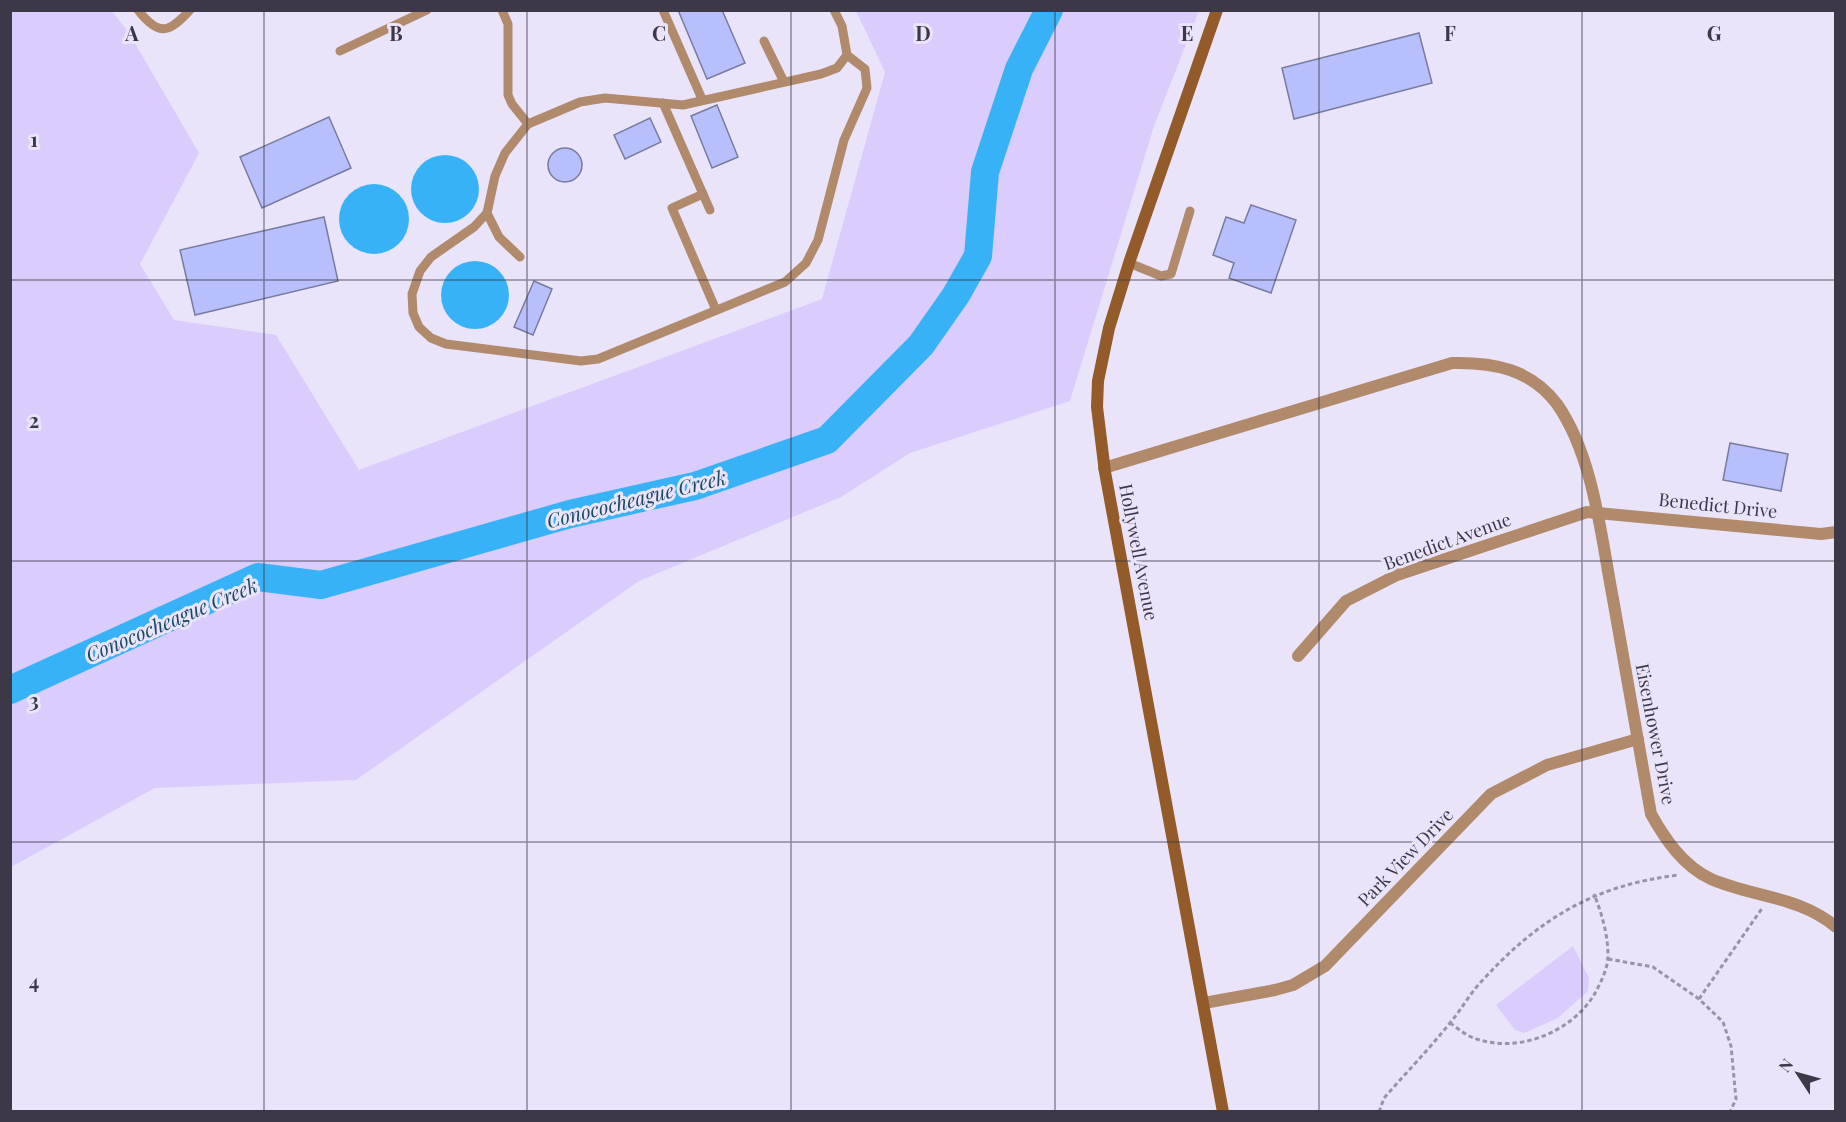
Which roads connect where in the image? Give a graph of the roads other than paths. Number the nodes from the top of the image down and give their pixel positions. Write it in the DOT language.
graph roads {
  1 [pos="138,10"];
  2 [pos="190,10"];
  3 [pos="427,10"];
  4 [pos="502,10"];
  5 [pos="663,10"];
  6 [pos="834,10"];
  7 [pos="1217,10"];
  8 [pos="764,41"];
  9 [pos="340,51"];
  10 [pos="848,55"];
  11 [pos="784,82"];
  12 [pos="702,99"];
  13 [pos="663,103"];
  14 [pos="528,124"];
  15 [pos="703,194"];
  16 [pos="710,210"];
  17 [pos="1190,211"];
  18 [pos="487,213"];
  19 [pos="519,257"];
  20 [pos="1129,263"];
  21 [pos="716,310"];
  22 [pos="1104,468"];
  23 [pos="1597,510"];
  24 [pos="1836,532"];
  25 [pos="1298,656"];
  26 [pos="1638,739"];
  27 [pos="1836,927"];
  28 [pos="1204,1004"];
  29 [pos="1223,1112"];
  1 -- 2 [label="lane"];
  3 -- 9 [label="lane"];
  4 -- 14 [label="lane"];
  5 -- 12 [label="lane"];
  6 -- 10 [label="lane"];
  7 -- 20 [label="street, Hollywell Avenue"];
  8 -- 11 [label="lane"];
  10 -- 11 [label="lane"];
  10 -- 21 [label="lane"];
  11 -- 12 [label="lane"];
  12 -- 13 [label="lane"];
  13 -- 14 [label="lane"];
  13 -- 15 [label="lane"];
  14 -- 18 [label="lane"];
  15 -- 16 [label="lane"];
  15 -- 21 [label="lane"];
  17 -- 20 [label="lane"];
  18 -- 19 [label="lane"];
  18 -- 21 [label="lane"];
  20 -- 22 [label="street, Hollywell Avenue"];
  22 -- 23 [label="street, Eisenhower Drive"];
  22 -- 28 [label="street, Hollywell Avenue"];
  23 -- 24 [label="street, Benedict Drive"];
  23 -- 25 [label="street, Benedict Avenue"];
  23 -- 26 [label="street, Eisenhower Drive"];
  26 -- 27 [label="street, Eisenhower Drive"];
  26 -- 28 [label="street, Park View Drive"];
  28 -- 29 [label="street, Hollywell Avenue"];
}
